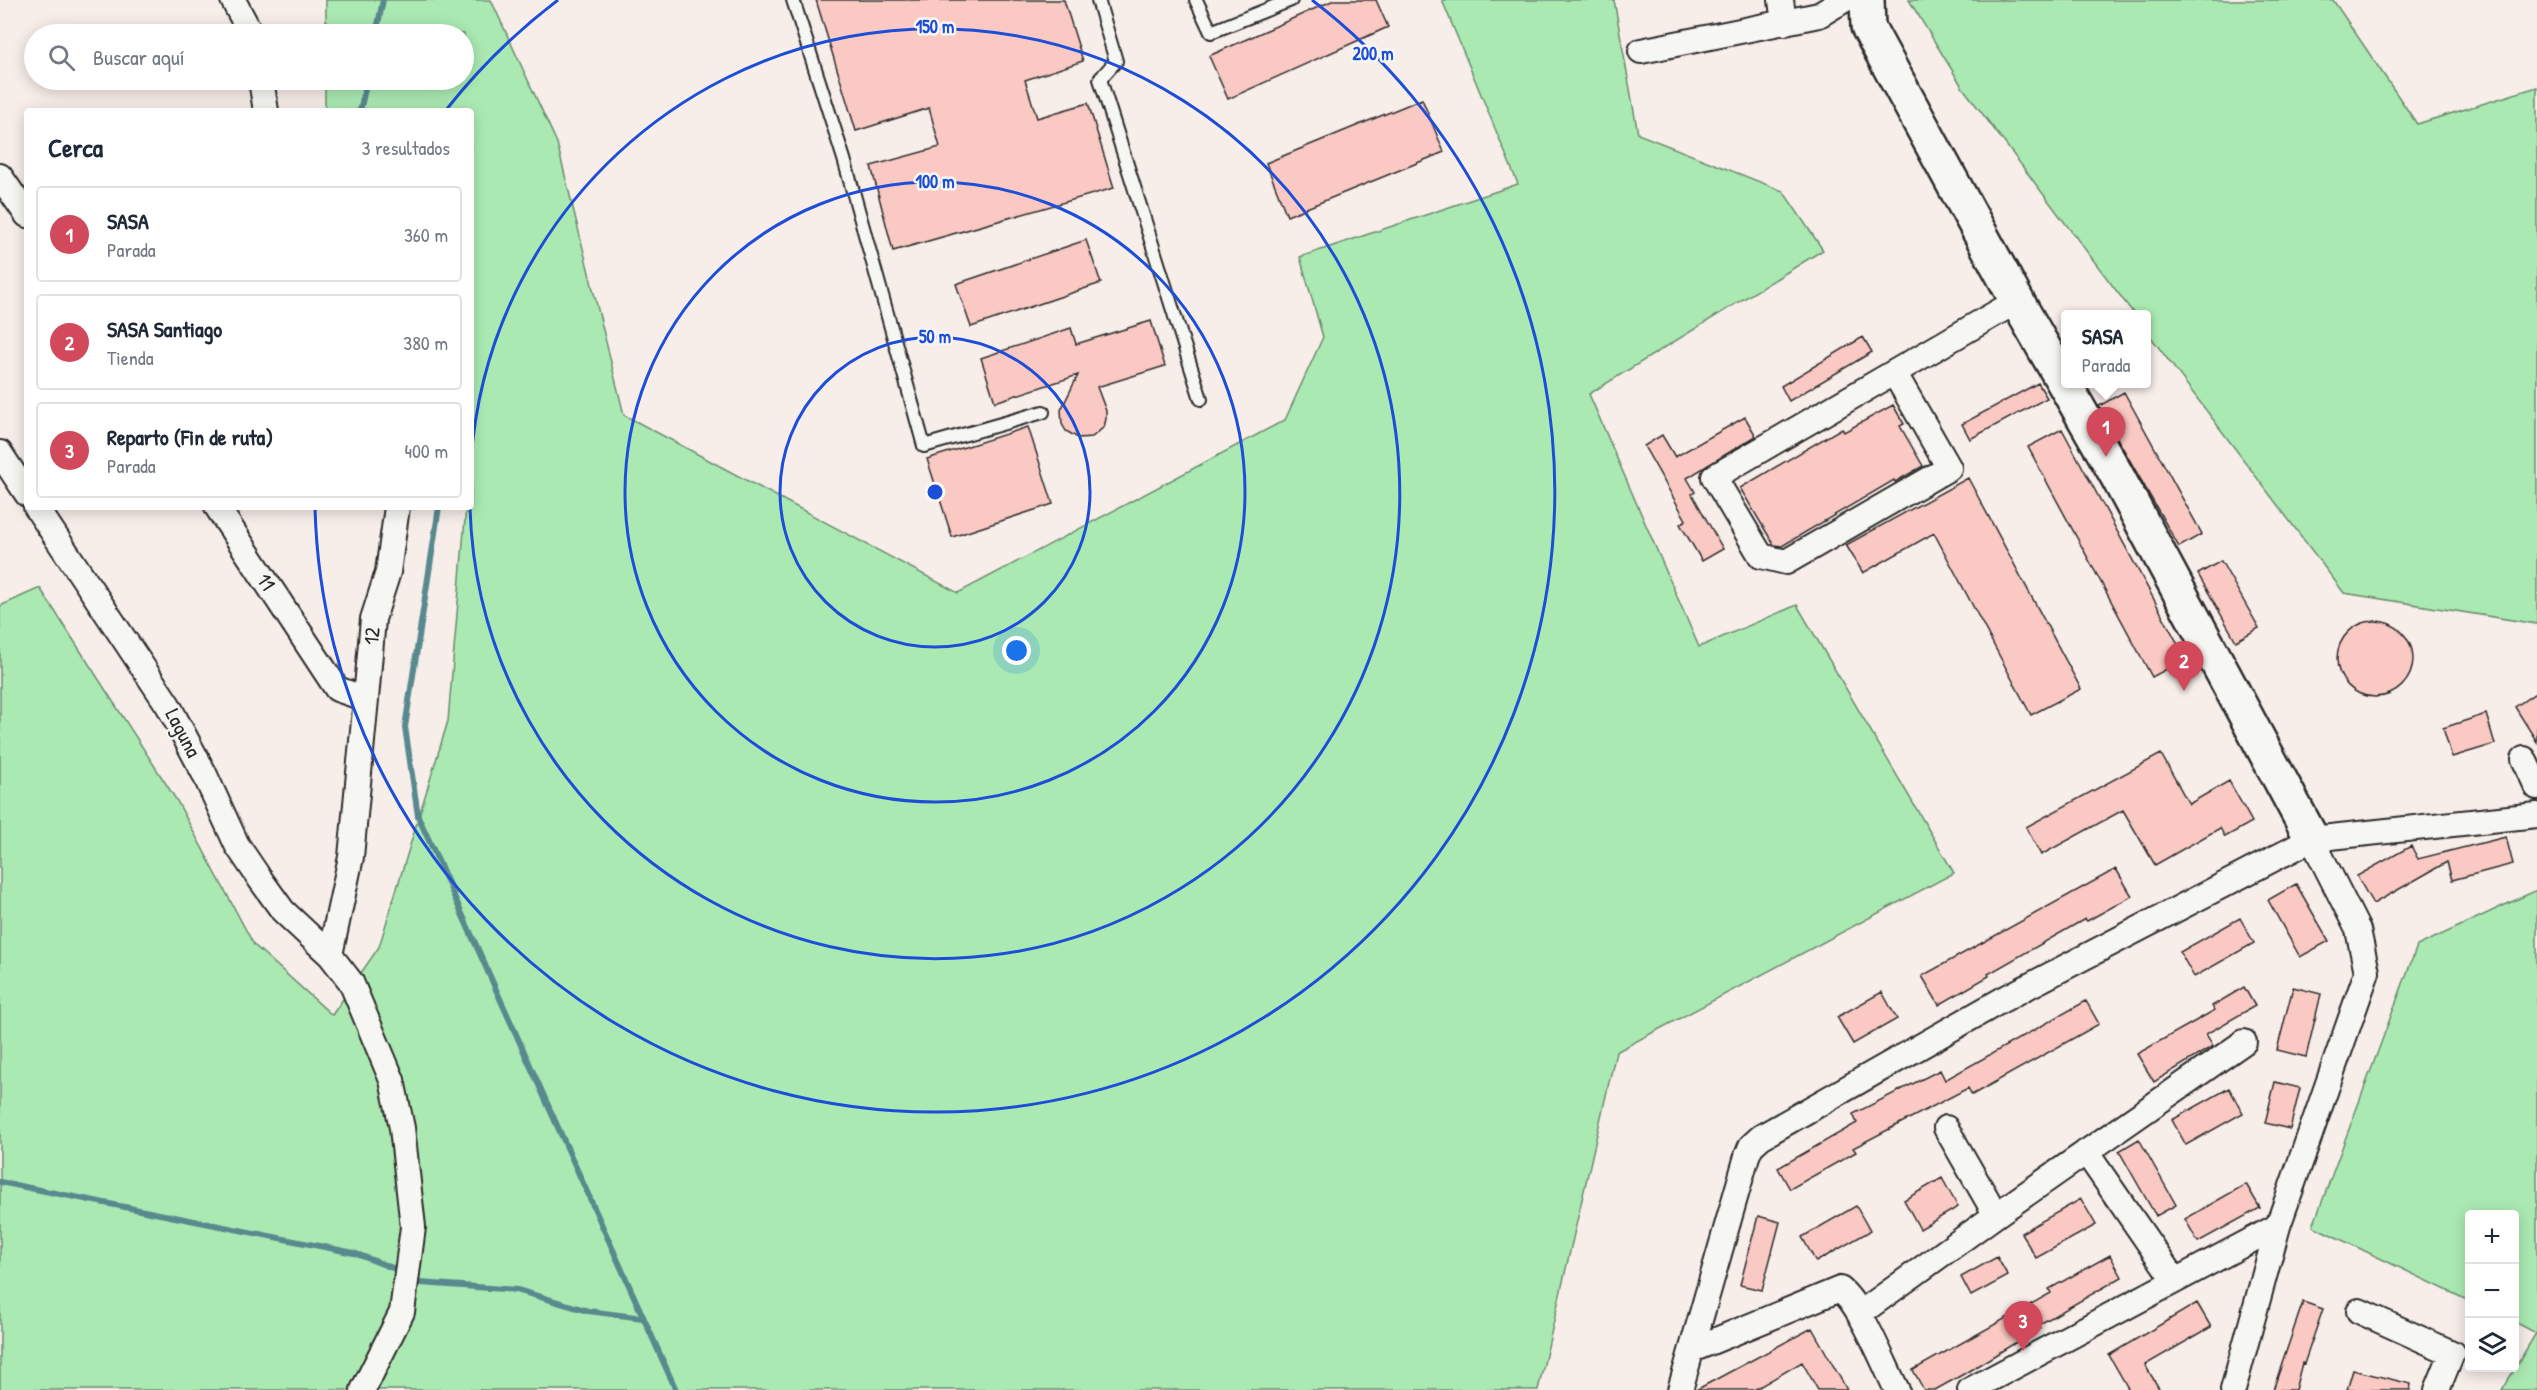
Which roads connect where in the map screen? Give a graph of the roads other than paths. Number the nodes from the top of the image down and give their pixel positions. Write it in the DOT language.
graph roads {
  1 [pos="233,0"];
  2 [pos="793,0"];
  3 [pos="1098,0"];
  4 [pos="1196,0"];
  5 [pos="1291,0"];
  6 [pos="1844,0"];
  7 [pos="1867,0"];
  8 [pos="1783,12"];
  9 [pos="246,24"];
  10 [pos="1641,51"];
  11 [pos="263,90"];
  12 [pos="266,108"];
  13 [pos="0,176"];
  14 [pos="24,211"];
  15 [pos="2017,301"];
  16 [pos="1895,374"];
  17 [pos="2061,378"];
  18 [pos="2067,388"];
  19 [pos="1201,399"];
  20 [pos="1043,412"];
  21 [pos="0,453"];
  22 [pos="24,489"];
  23 [pos="38,510"];
  24 [pos="219,510"];
  25 [pos="397,510"];
  26 [pos="366,699"];
  27 [pos="2524,759"];
  28 [pos="2537,787"];
  29 [pos="2537,815"];
  30 [pos="2312,839"];
  31 [pos="330,955"];
  32 [pos="2244,1042"];
  33 [pos="1946,1128"];
  34 [pos="2086,1152"];
  35 [pos="1996,1215"];
  36 [pos="2278,1226"];
  37 [pos="2175,1281"];
  38 [pos="2359,1311"];
  39 [pos="1859,1314"];
  40 [pos="1692,1350"];
  41 [pos="363,1390"];
  42 [pos="1680,1390"];
  43 [pos="1897,1390"];
  44 [pos="1970,1390"];
  45 [pos="2233,1390"];
  46 [pos="2437,1390"];
  1 -- 9 [label="street"];
  2 -- 20 [label="lane"];
  3 -- 19 [label="lane"];
  4 -- 5 [label="lane"];
  6 -- 8 [label="street"];
  7 -- 15 [label="street"];
  8 -- 10 [label="street"];
  11 -- 12 [label="street"];
  13 -- 14 [label="street"];
  15 -- 16 [label="street"];
  15 -- 17 [label="street"];
  16 -- 16 [label="street"];
  18 -- 30 [label="street"];
  21 -- 22 [label="street"];
  23 -- 31 [label="street, Laguna"];
  24 -- 26 [label="street, 11"];
  25 -- 26 [label="street, 12"];
  26 -- 31 [label="street, 12"];
  27 -- 28 [label="street"];
  29 -- 30 [label="street"];
  30 -- 36 [label="street"];
  30 -- 40 [label="street"];
  31 -- 41 [label="street, Laguna"];
  32 -- 34 [label="street"];
  33 -- 35 [label="street"];
  34 -- 35 [label="street"];
  34 -- 37 [label="street"];
  35 -- 39 [label="street"];
  36 -- 37 [label="street"];
  36 -- 45 [label="street"];
  37 -- 44 [label="street"];
  38 -- 46 [label="street"];
  39 -- 40 [label="street"];
  39 -- 43 [label="street"];
  40 -- 42 [label="street"];
}
